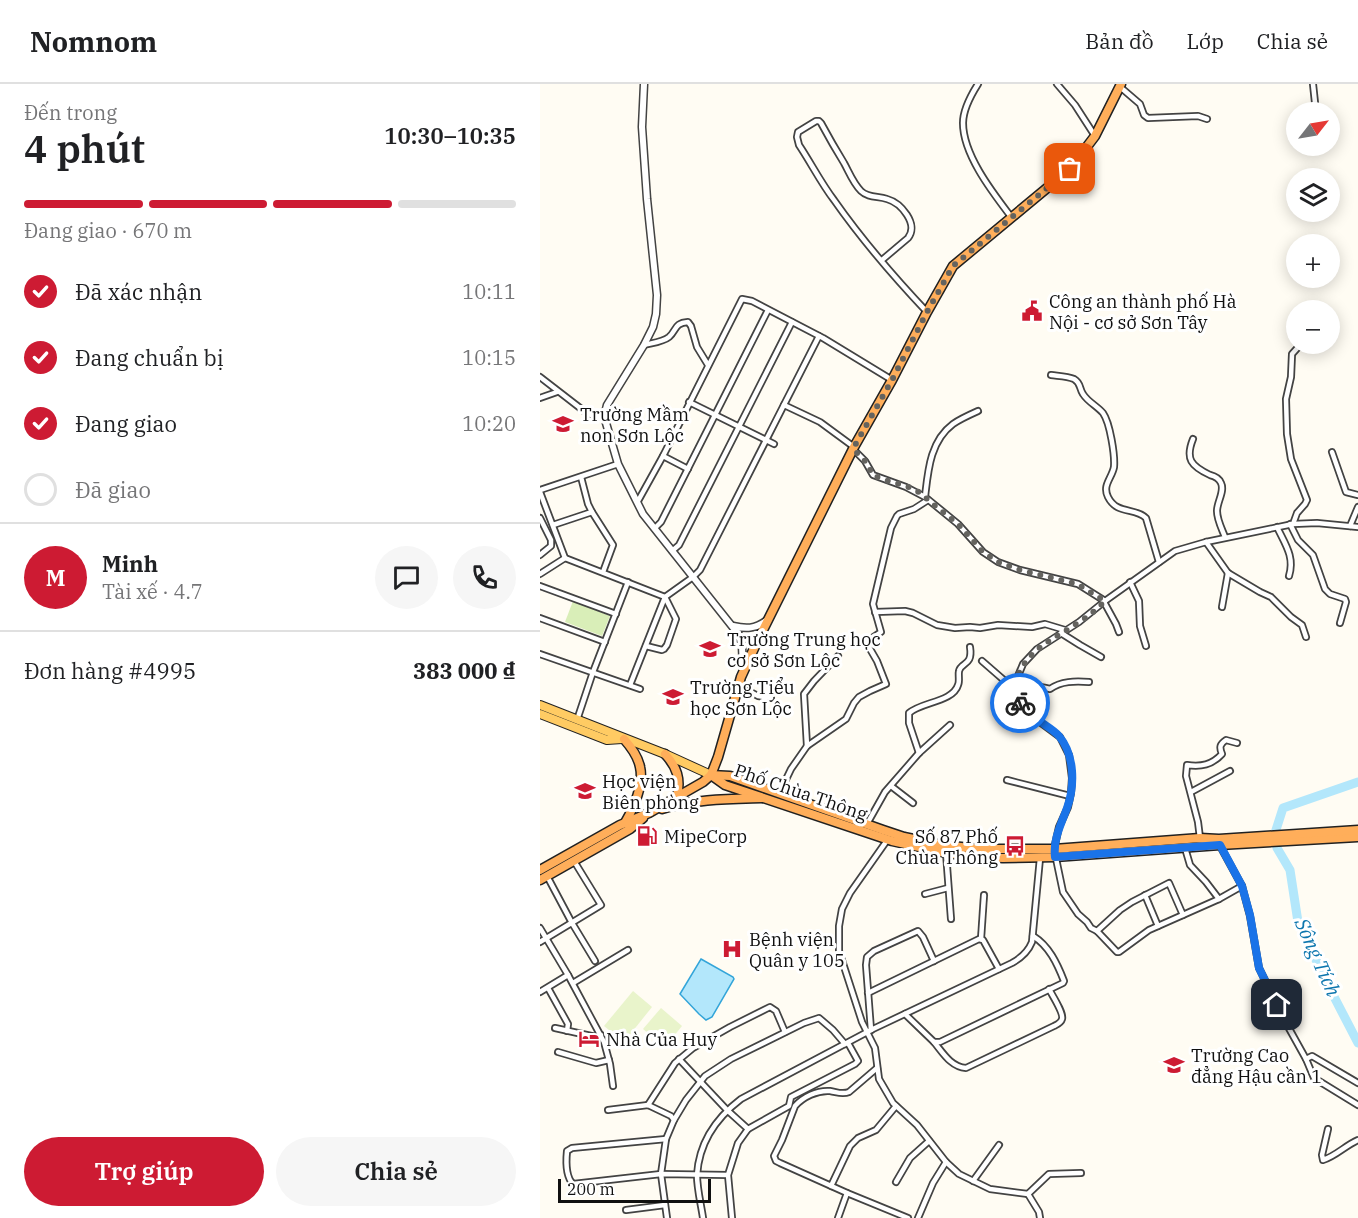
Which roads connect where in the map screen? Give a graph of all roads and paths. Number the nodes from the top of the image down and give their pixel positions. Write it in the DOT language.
graph roads {
  1 [pos="978,84"];
  2 [pos="1057,84"];
  3 [pos="1313,84"];
  4 [pos="642,85"];
  5 [pos="1120,85"];
  6 [pos="1315,102"];
  7 [pos="1207,119"];
  8 [pos="1095,136"];
  9 [pos="1011,218"];
  10 [pos="882,260"];
  11 [pos="768,310"];
  12 [pos="927,312"];
  13 [pos="792,322"];
  14 [pos="819,336"];
  15 [pos="644,345"];
  16 [pos="1292,354"];
  17 [pos="708,365"];
  18 [pos="1051,375"];
  19 [pos="540,377"];
  20 [pos="892,380"];
  21 [pos="558,392"];
  22 [pos="540,398"];
  23 [pos="689,402"];
  24 [pos="784,405"];
  25 [pos="978,411"];
  26 [pos="715,415"];
  27 [pos="606,418"];
  28 [pos="738,427"];
  29 [pos="1193,438"];
  30 [pos="766,441"];
  31 [pos="774,444"];
  32 [pos="854,447"];
  33 [pos="1332,452"];
  34 [pos="663,456"];
  35 [pos="618,464"];
  36 [pos="688,469"];
  37 [pos="580,477"];
  38 [pos="540,491"];
  39 [pos="1358,495"];
  40 [pos="927,498"];
  41 [pos="638,501"];
  42 [pos="1358,507"];
  43 [pos="592,512"];
  44 [pos="540,518"];
  45 [pos="1292,524"];
  46 [pos="553,525"];
  47 [pos="1350,526"];
  48 [pos="1277,527"];
  49 [pos="1358,527"];
  50 [pos="655,528"];
  51 [pos="1225,537"];
  52 [pos="1206,542"];
  53 [pos="672,551"];
  54 [pos="540,555"];
  55 [pos="565,558"];
  56 [pos="1159,562"];
  57 [pos="603,572"];
  58 [pos="1228,573"];
  59 [pos="540,574"];
  60 [pos="1289,576"];
  61 [pos="693,578"];
  62 [pos="628,582"];
  63 [pos="1130,582"];
  64 [pos="540,586"];
  65 [pos="665,597"];
  66 [pos="1104,602"];
  67 [pos="1222,607"];
  68 [pos="875,612"];
  69 [pos="616,614"];
  70 [pos="540,618"];
  71 [pos="768,620"];
  72 [pos="1340,623"];
  73 [pos="732,626"];
  74 [pos="1063,632"];
  75 [pos="1119,632"];
  76 [pos="1305,637"];
  77 [pos="605,642"];
  78 [pos="646,646"];
  79 [pos="1146,646"];
  80 [pos="970,647"];
  81 [pos="540,654"];
  82 [pos="838,656"];
  83 [pos="1101,657"];
  84 [pos="982,661"];
  85 [pos="593,672"];
  86 [pos="743,672"];
  87 [pos="1089,682"];
  88 [pos="630,685"];
  89 [pos="739,686"];
  90 [pos="1013,688"];
  91 [pos="640,689"];
  92 [pos="1016,695"];
  93 [pos="771,698"];
  94 [pos="540,705"];
  95 [pos="540,714"];
  96 [pos="578,719"];
  97 [pos="950,724"];
  98 [pos="575,728"];
  99 [pos="624,738"];
  100 [pos="1237,743"];
  101 [pos="807,746"];
  102 [pos="920,753"];
  103 [pos="665,754"];
  104 [pos="1230,771"];
  105 [pos="711,775"];
  106 [pos="1007,780"];
  107 [pos="891,786"];
  108 [pos="1191,792"];
  109 [pos="677,796"];
  110 [pos="1070,796"];
  111 [pos="769,798"];
  112 [pos="782,798"];
  113 [pos="913,802"];
  114 [pos="649,813"];
  115 [pos="867,824"];
  116 [pos="628,825"];
  117 [pos="1358,830"];
  118 [pos="1335,835"];
  119 [pos="890,837"];
  120 [pos="1358,837"];
  121 [pos="1200,838"];
  122 [pos="1219,842"];
  123 [pos="1185,848"];
  124 [pos="946,853"];
  125 [pos="979,853"];
  126 [pos="1054,853"];
  127 [pos="1040,858"];
  128 [pos="574,860"];
  129 [pos="542,875"];
  130 [pos="1242,886"];
  131 [pos="948,888"];
  132 [pos="925,894"];
  133 [pos="1145,895"];
  134 [pos="984,896"];
  135 [pos="1219,899"];
  136 [pos="1183,915"];
  137 [pos="951,919"];
  138 [pos="572,923"];
  139 [pos="1158,926"];
  140 [pos="540,928"];
  141 [pos="1097,931"];
  142 [pos="1033,936"];
  143 [pos="546,939"];
  144 [pos="981,939"];
  145 [pos="540,942"];
  146 [pos="628,950"];
  147 [pos="595,961"];
  148 [pos="934,961"];
  149 [pos="999,969"];
  150 [pos="568,975"];
  151 [pos="573,983"];
  152 [pos="548,988"];
  153 [pos="1049,989"];
  154 [pos="540,992"];
  155 [pos="868,993"];
  156 [pos="905,1014"];
  157 [pos="555,1028"];
  158 [pos="567,1031"];
  159 [pos="870,1031"];
  160 [pos="785,1032"];
  161 [pos="601,1035"];
  162 [pos="934,1042"];
  163 [pos="846,1043"];
  164 [pos="558,1052"];
  165 [pos="679,1059"];
  166 [pos="1306,1059"];
  167 [pos="609,1060"];
  168 [pos="877,1068"];
  169 [pos="700,1082"];
  170 [pos="1358,1083"];
  171 [pos="613,1086"];
  172 [pos="648,1105"];
  173 [pos="1358,1105"];
  174 [pos="896,1106"];
  175 [pos="608,1110"];
  176 [pos="727,1110"];
  177 [pos="674,1120"];
  178 [pos="748,1129"];
  179 [pos="1328,1129"];
  180 [pos="666,1139"];
  181 [pos="1358,1140"];
  182 [pos="929,1141"];
  183 [pos="999,1145"];
  184 [pos="946,1162"];
  185 [pos="1081,1173"];
  186 [pos="661,1174"];
  187 [pos="698,1175"];
  188 [pos="728,1175"];
  189 [pos="973,1181"];
  190 [pos="896,1182"];
  191 [pos="831,1186"];
  192 [pos="847,1193"];
  193 [pos="1028,1194"];
  194 [pos="665,1205"];
  195 [pos="626,1210"];
  196 [pos="667,1218"];
  197 [pos="703,1218"];
  198 [pos="732,1218"];
  199 [pos="838,1218"];
  200 [pos="908,1218"];
  201 [pos="918,1218"];
  202 [pos="1041,1218"];
  1 -- 9 [label="street"];
  2 -- 8 [label="street"];
  3 -- 6 [label="street"];
  4 -- 15 [label="street"];
  5 -- 7 [label="street"];
  5 -- 8 [label="highway"];
  8 -- 9 [label="highway"];
  9 -- 12 [label="highway"];
  10 -- 10 [label="street"];
  10 -- 12 [label="street"];
  11 -- 13 [label="street"];
  11 -- 17 [label="street"];
  11 -- 26 [label="street"];
  12 -- 20 [label="highway"];
  13 -- 14 [label="street"];
  13 -- 28 [label="street"];
  14 -- 20 [label="street"];
  14 -- 24 [label="street"];
  15 -- 17 [label="street"];
  15 -- 27 [label="street"];
  16 -- 45 [label="street"];
  17 -- 23 [label="street"];
  18 -- 56 [label="street"];
  19 -- 21 [label="street"];
  20 -- 32 [label="highway"];
  21 -- 22 [label="street"];
  21 -- 27 [label="street"];
  23 -- 26 [label="street"];
  23 -- 34 [label="street"];
  24 -- 30 [label="street"];
  24 -- 32 [label="street"];
  25 -- 40 [label="street"];
  26 -- 28 [label="street"];
  26 -- 36 [label="street"];
  27 -- 35 [label="street"];
  28 -- 30 [label="street"];
  28 -- 53 [label="street"];
  29 -- 51 [label="street"];
  30 -- 31 [label="street"];
  30 -- 61 [label="street"];
  32 -- 40 [label="street"];
  32 -- 71 [label="highway"];
  33 -- 39 [label="street"];
  34 -- 36 [label="street"];
  34 -- 41 [label="street"];
  35 -- 37 [label="street"];
  35 -- 41 [label="street"];
  36 -- 50 [label="street"];
  37 -- 38 [label="street"];
  37 -- 43 [label="street"];
  38 -- 46 [label="street"];
  40 -- 66 [label="street"];
  40 -- 68 [label="street"];
  41 -- 50 [label="street"];
  42 -- 47 [label="street"];
  43 -- 46 [label="street"];
  43 -- 57 [label="street"];
  44 -- 54 [label="street"];
  45 -- 47 [label="street"];
  45 -- 48 [label="street"];
  45 -- 72 [label="street"];
  46 -- 55 [label="street"];
  47 -- 49 [label="street"];
  48 -- 51 [label="street"];
  48 -- 60 [label="street"];
  50 -- 53 [label="street"];
  51 -- 52 [label="street"];
  52 -- 56 [label="street"];
  52 -- 58 [label="street"];
  53 -- 61 [label="street"];
  55 -- 57 [label="street"];
  55 -- 59 [label="street"];
  56 -- 63 [label="street"];
  57 -- 62 [label="street"];
  58 -- 67 [label="street"];
  58 -- 76 [label="street"];
  61 -- 65 [label="street"];
  61 -- 73 [label="street"];
  62 -- 65 [label="street"];
  62 -- 69 [label="street"];
  63 -- 66 [label="street"];
  63 -- 79 [label="street"];
  64 -- 69 [label="street"];
  65 -- 78 [label="street"];
  65 -- 78 [label="street"];
  66 -- 74 [label="street"];
  66 -- 75 [label="street"];
  68 -- 74 [label="street"];
  68 -- 101 [label="street"];
  69 -- 77 [label="street"];
  70 -- 77 [label="street"];
  71 -- 73 [label="street"];
  71 -- 86 [label="highway"];
  73 -- 86 [label="street"];
  74 -- 83 [label="street"];
  74 -- 90 [label="street"];
  77 -- 85 [label="street"];
  78 -- 88 [label="street"];
  80 -- 102 [label="street"];
  81 -- 85 [label="street"];
  82 -- 101 [label="street"];
  84 -- 90 [label="street"];
  85 -- 88 [label="street"];
  85 -- 96 [label="street"];
  86 -- 89 [label="highway"];
  87 -- 92 [label="street"];
  88 -- 91 [label="street"];
  89 -- 93 [label="street"];
  89 -- 105 [label="highway"];
  90 -- 92 [label="street"];
  92 -- 110 [label="street"];
  94 -- 96 [label="main road"];
  95 -- 98 [label="main road"];
  96 -- 98 [label="street"];
  96 -- 99 [label="main road"];
  97 -- 102 [label="street"];
  98 -- 99 [label="main road"];
  99 -- 103 [label="main road"];
  99 -- 116 [label="highway"];
  100 -- 108 [label="street"];
  101 -- 112 [label="street"];
  102 -- 107 [label="street"];
  103 -- 105 [label="main road"];
  103 -- 109 [label="highway"];
  104 -- 108 [label="street"];
  105 -- 109 [label="highway"];
  105 -- 111 [label="highway, Phố Chùa Thông"];
  105 -- 112 [label="highway, Phố Chùa Thông"];
  106 -- 110 [label="street"];
  107 -- 113 [label="street"];
  107 -- 115 [label="street"];
  108 -- 121 [label="street"];
  109 -- 114 [label="highway"];
  110 -- 126 [label="street"];
  111 -- 112 [label="highway, Phố Chùa Thông"];
  111 -- 114 [label="highway"];
  112 -- 115 [label="highway, Phố Chùa Thông"];
  112 -- 119 [label="highway, Phố Chùa Thông"];
  114 -- 116 [label="highway"];
  115 -- 119 [label="highway, Phố Chùa Thông"];
  116 -- 128 [label="highway"];
  116 -- 129 [label="highway"];
  117 -- 118 [label="highway, Phố Chùa Thông"];
  118 -- 120 [label="highway, Phố Chùa Thông"];
  118 -- 122 [label="highway, Phố Chùa Thông"];
  119 -- 124 [label="highway, Phố Chùa Thông"];
  119 -- 125 [label="highway, Phố Chùa Thông"];
  119 -- 159 [label="street"];
  121 -- 122 [label="highway, Phố Chùa Thông"];
  121 -- 126 [label="highway, Phố Chùa Thông"];
  122 -- 123 [label="highway, Phố Chùa Thông"];
  122 -- 130 [label="street"];
  123 -- 126 [label="highway, Phố Chùa Thông"];
  123 -- 135 [label="street"];
  124 -- 125 [label="highway, Phố Chùa Thông"];
  124 -- 131 [label="street"];
  125 -- 126 [label="highway, Phố Chùa Thông"];
  125 -- 127 [label="highway, Phố Chùa Thông"];
  126 -- 127 [label="highway, Phố Chùa Thông"];
  126 -- 141 [label="street"];
  127 -- 142 [label="street"];
  128 -- 129 [label="highway"];
  128 -- 138 [label="street"];
  129 -- 138 [label="street"];
  130 -- 135 [label="street"];
  130 -- 166 [label="street"];
  131 -- 132 [label="street"];
  131 -- 137 [label="street"];
  133 -- 136 [label="street"];
  133 -- 139 [label="street"];
  133 -- 141 [label="street"];
  134 -- 144 [label="street"];
  135 -- 136 [label="street"];
  136 -- 139 [label="street"];
  138 -- 143 [label="street"];
  138 -- 147 [label="street"];
  139 -- 141 [label="street"];
  140 -- 143 [label="street"];
  142 -- 149 [label="street"];
  142 -- 153 [label="street"];
  143 -- 145 [label="street"];
  143 -- 150 [label="street"];
  144 -- 148 [label="street"];
  144 -- 149 [label="street"];
  146 -- 151 [label="street"];
  148 -- 155 [label="street"];
  148 -- 155 [label="street"];
  149 -- 156 [label="street"];
  150 -- 151 [label="street"];
  150 -- 152 [label="street"];
  151 -- 161 [label="street"];
  152 -- 154 [label="street"];
  152 -- 158 [label="street"];
  153 -- 162 [label="street"];
  153 -- 162 [label="street"];
  155 -- 159 [label="street"];
  156 -- 159 [label="street"];
  156 -- 162 [label="street"];
  157 -- 158 [label="street"];
  158 -- 161 [label="street"];
  159 -- 163 [label="street"];
  159 -- 168 [label="street"];
  160 -- 163 [label="street"];
  160 -- 165 [label="street"];
  160 -- 169 [label="street"];
  161 -- 167 [label="street"];
  163 -- 176 [label="street"];
  163 -- 178 [label="street"];
  164 -- 167 [label="street"];
  165 -- 169 [label="street"];
  165 -- 172 [label="street"];
  166 -- 170 [label="street"];
  166 -- 173 [label="street"];
  167 -- 171 [label="street"];
  168 -- 174 [label="street"];
  168 -- 191 [label="street"];
  169 -- 176 [label="street"];
  169 -- 177 [label="street"];
  172 -- 175 [label="street"];
  172 -- 177 [label="street"];
  174 -- 182 [label="street"];
  174 -- 191 [label="street"];
  176 -- 178 [label="street"];
  176 -- 187 [label="street"];
  177 -- 180 [label="street"];
  178 -- 188 [label="street"];
  179 -- 181 [label="street"];
  180 -- 186 [label="street"];
  180 -- 186 [label="street"];
  182 -- 184 [label="street"];
  182 -- 190 [label="street"];
  183 -- 189 [label="street"];
  184 -- 189 [label="street"];
  184 -- 201 [label="street"];
  185 -- 193 [label="street"];
  186 -- 187 [label="street"];
  186 -- 194 [label="street"];
  187 -- 188 [label="street"];
  187 -- 197 [label="street"];
  188 -- 198 [label="street"];
  189 -- 193 [label="street"];
  191 -- 192 [label="street"];
  192 -- 199 [label="street"];
  192 -- 200 [label="street"];
  193 -- 202 [label="street"];
  194 -- 195 [label="street"];
  194 -- 196 [label="street"];
}
